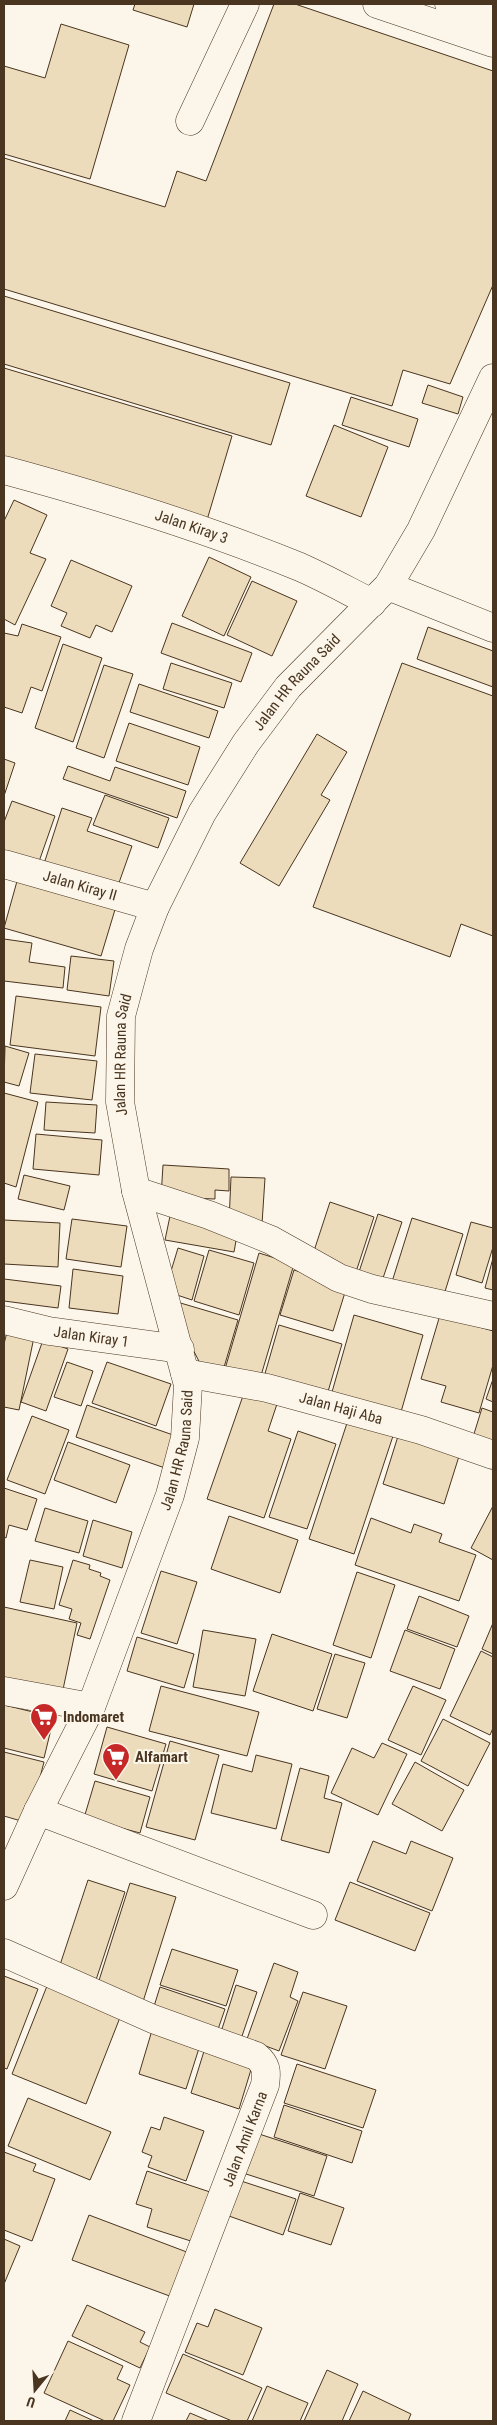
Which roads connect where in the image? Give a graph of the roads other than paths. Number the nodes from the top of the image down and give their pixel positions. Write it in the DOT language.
graph roads {
  1 [pos="244,4"];
  2 [pos="377,4"];
  3 [pos="449,4"];
  4 [pos="493,18"];
  5 [pos="493,43"];
  6 [pos="190,121"];
  7 [pos="493,378"];
  8 [pos="4,470"];
  9 [pos="380,595"];
  10 [pos="493,628"];
  11 [pos="4,864"];
  12 [pos="155,907"];
  13 [pos="136,1191"];
  14 [pos="493,1316"];
  15 [pos="4,1320"];
  16 [pos="182,1361"];
  17 [pos="493,1455"];
  18 [pos="4,1691"];
  19 [pos="91,1707"];
  20 [pos="38,1810"];
  21 [pos="4,1886"];
  22 [pos="313,1915"];
  23 [pos="4,1953"];
  24 [pos="136,2421"];
  1 -- 6 [label="street"];
  2 -- 5 [label="street"];
  3 -- 4 [label="street"];
  7 -- 9 [label="street, Jalan HR Rauna Said"];
  8 -- 9 [label="street, Jalan Kiray 3"];
  9 -- 10 [label="street, Jalan Kiray 3"];
  9 -- 12 [label="street, Jalan HR Rauna Said"];
  11 -- 12 [label="street, Jalan Kiray II"];
  12 -- 13 [label="street, Jalan HR Rauna Said"];
  13 -- 14 [label="street"];
  13 -- 16 [label="street, Jalan HR Rauna Said"];
  15 -- 16 [label="street, Jalan Kiray 1"];
  16 -- 17 [label="street, Jalan Haji Aba"];
  16 -- 19 [label="street, Jalan HR Rauna Said"];
  18 -- 19 [label="street"];
  19 -- 20 [label="street, Jalan HR Rauna Said"];
  20 -- 21 [label="street, Jalan HR Rauna Said"];
  20 -- 22 [label="street"];
  23 -- 24 [label="street, Jalan Amil Karna"];
}
